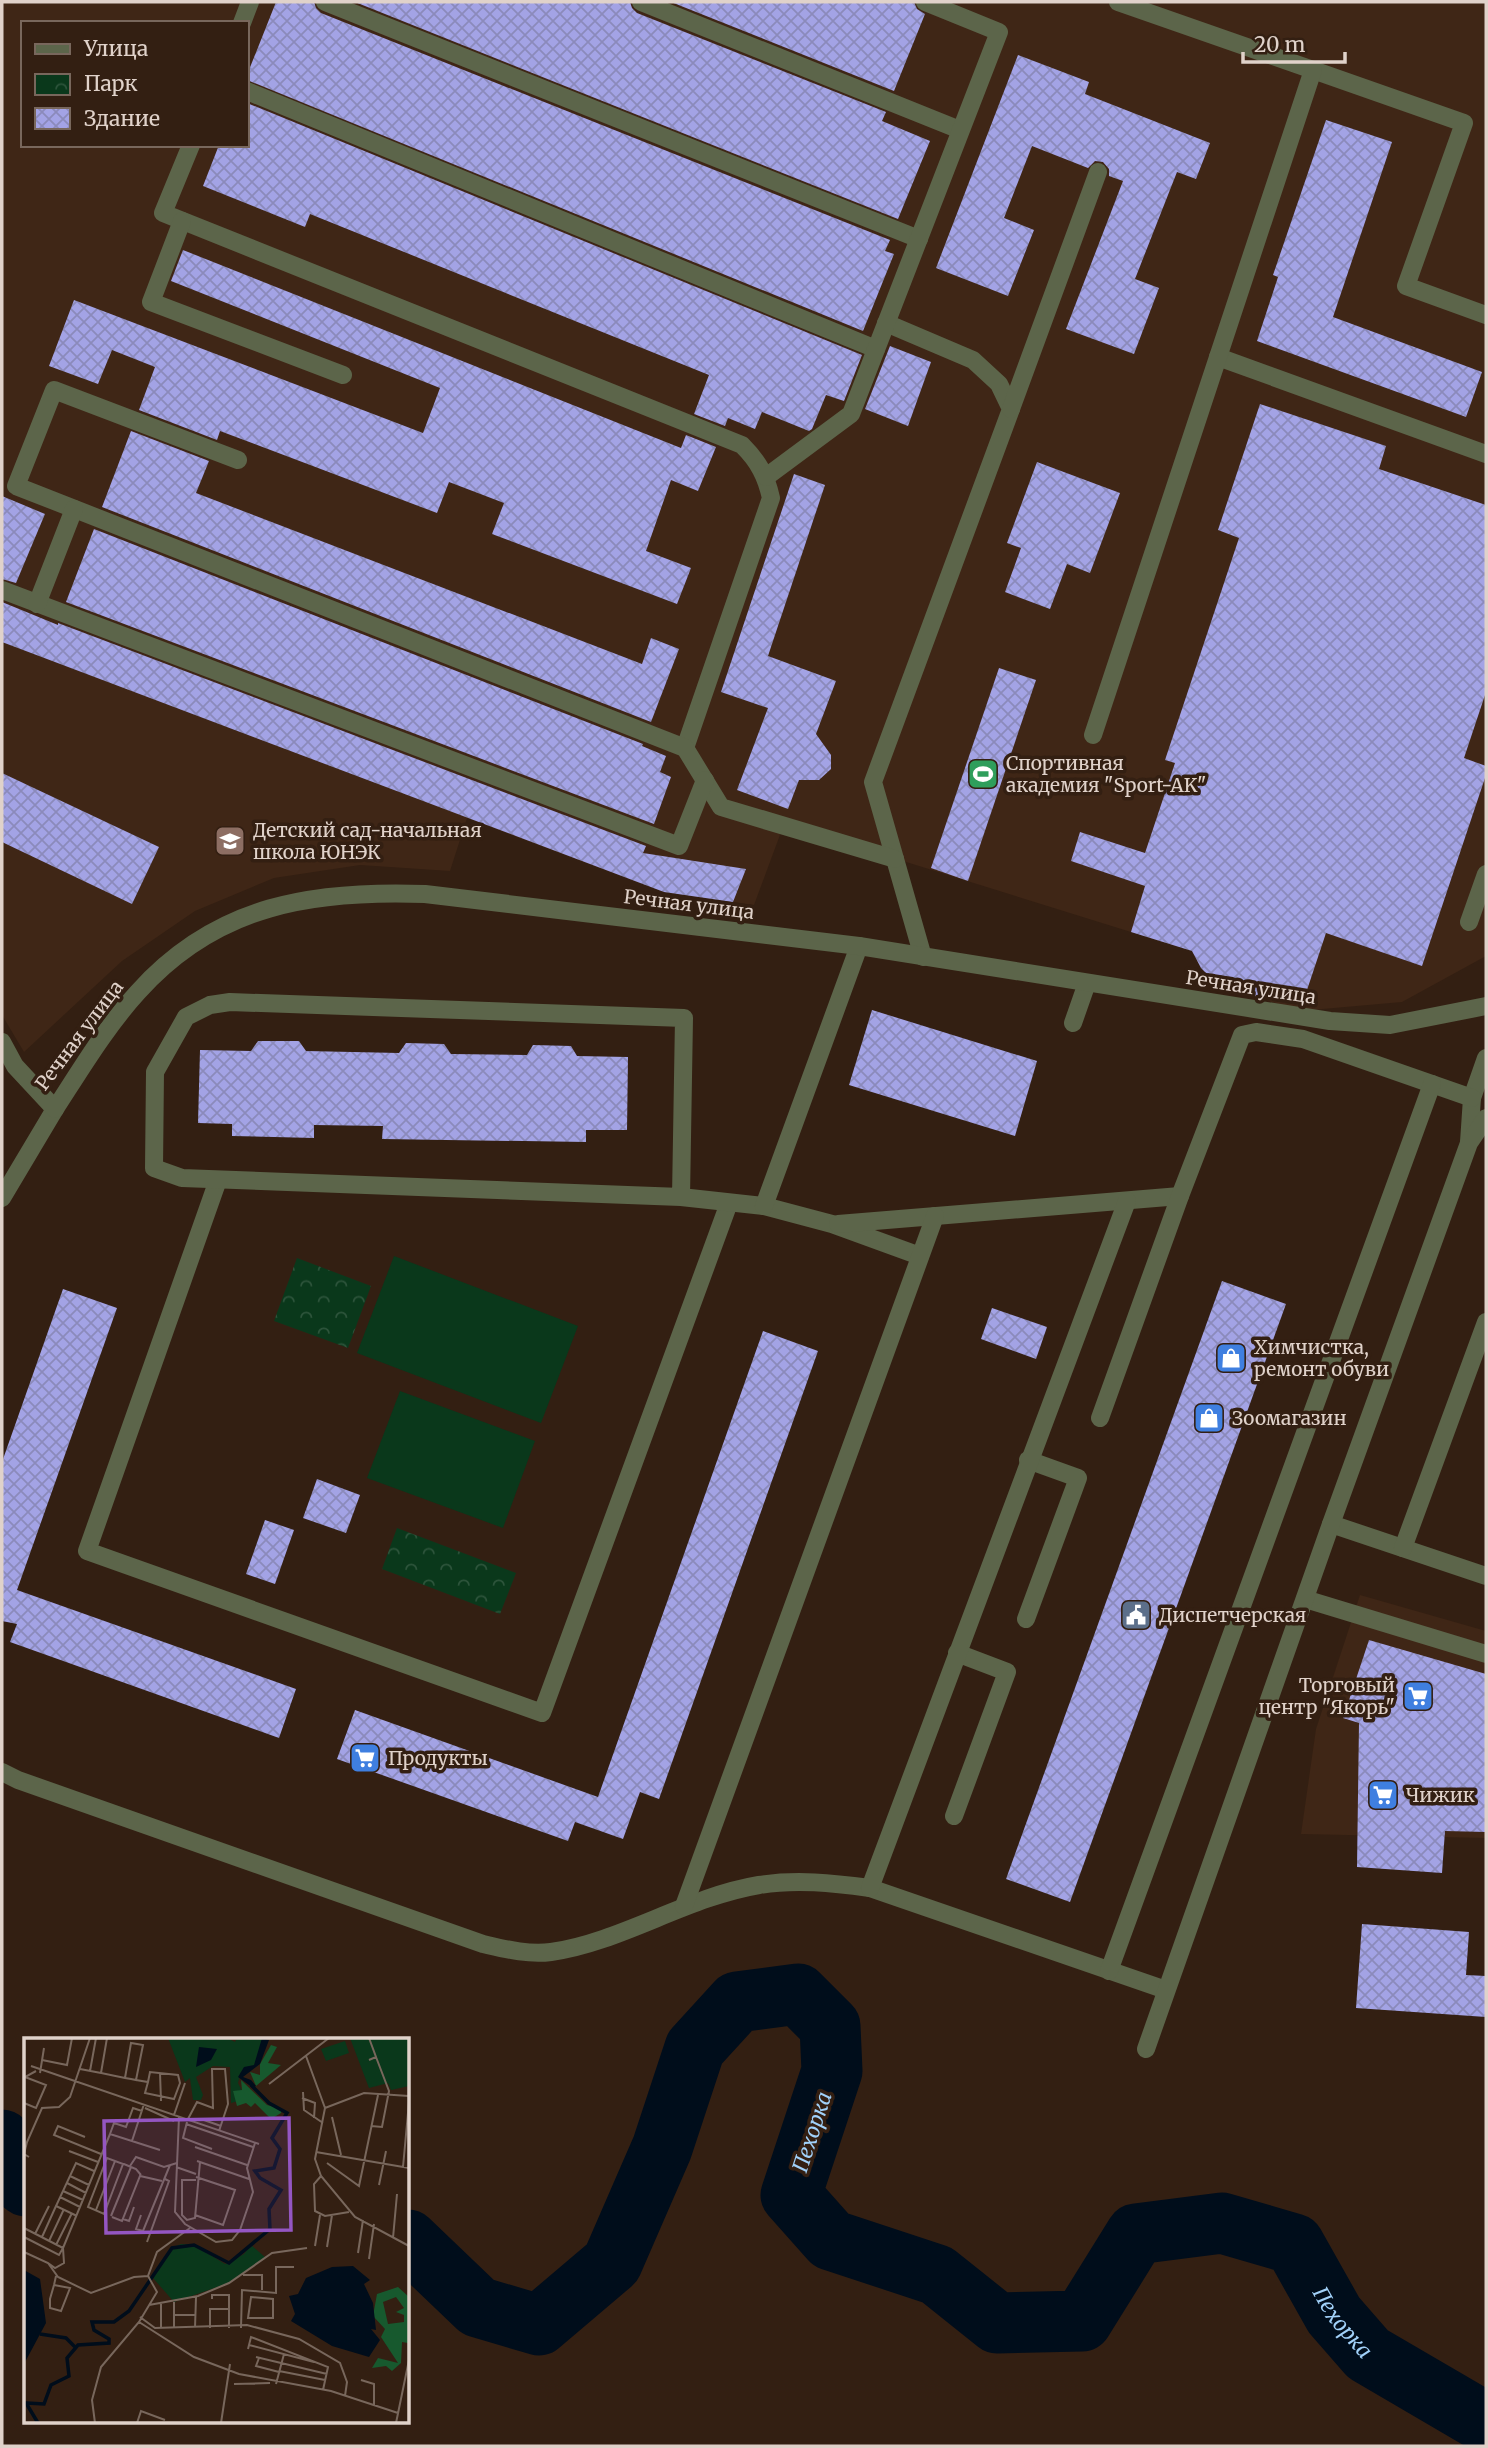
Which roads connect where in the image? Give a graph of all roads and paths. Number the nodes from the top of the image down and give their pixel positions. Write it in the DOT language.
graph roads {
  1 [pos="250,2"];
  2 [pos="325,2"];
  3 [pos="641,2"];
  4 [pos="925,2"];
  5 [pos="1118,2"];
  6 [pos="243,21"];
  7 [pos="1313,70"];
  8 [pos="248,91"];
  9 [pos="960,131"];
  10 [pos="190,147"];
  11 [pos="1098,172"];
  12 [pos="181,221"];
  13 [pos="919,239"];
  14 [pos="1486,315"];
  15 [pos="886,323"];
  16 [pos="876,349"];
  17 [pos="1218,357"];
  18 [pos="343,375"];
  19 [pos="1011,409"];
  20 [pos="1486,454"];
  21 [pos="238,460"];
  22 [pos="766,477"];
  23 [pos="74,509"];
  24 [pos="2,590"];
  25 [pos="37,604"];
  26 [pos="1093,735"];
  27 [pos="685,748"];
  28 [pos="705,780"];
  29 [pos="895,859"];
  30 [pos="1486,874"];
  31 [pos="1469,922"];
  32 [pos="859,946"];
  33 [pos="923,957"];
  34 [pos="1087,982"];
  35 [pos="1486,1006"];
  36 [pos="1073,1023"];
  37 [pos="2,1042"];
  38 [pos="1486,1058"];
  39 [pos="1432,1084"];
  40 [pos="1472,1098"];
  41 [pos="55,1109"];
  42 [pos="1486,1118"];
  43 [pos="1469,1143"];
  44 [pos="218,1180"];
  45 [pos="1180,1196"];
  46 [pos="681,1197"];
  47 [pos="2,1198"];
  48 [pos="1127,1201"];
  49 [pos="729,1203"];
  50 [pos="764,1206"];
  51 [pos="934,1216"];
  52 [pos="832,1224"];
  53 [pos="920,1256"];
  54 [pos="1486,1322"];
  55 [pos="1100,1418"];
  56 [pos="1028,1460"];
  57 [pos="1331,1524"];
  58 [pos="1402,1548"];
  59 [pos="1486,1576"];
  60 [pos="1305,1600"];
  61 [pos="1026,1619"];
  62 [pos="957,1653"];
  63 [pos="1486,1654"];
  64 [pos="2,1772"];
  65 [pos="954,1816"];
  66 [pos="870,1888"];
  67 [pos="684,1906"];
  68 [pos="1109,1971"];
  69 [pos="1166,1990"];
  70 [pos="1146,2049"];
  1 -- 6 [label="street"];
  2 -- 13 [label="street"];
  3 -- 9 [label="street"];
  4 -- 9 [label="street"];
  5 -- 7 [label="street"];
  7 -- 14 [label="street"];
  7 -- 17 [label="street"];
  8 -- 16 [label="street"];
  9 -- 13 [label="street"];
  10 -- 12 [label="street"];
  11 -- 19 [label="street"];
  12 -- 18 [label="street"];
  12 -- 22 [label="street"];
  13 -- 15 [label="street"];
  15 -- 16 [label="street"];
  15 -- 19 [label="street"];
  16 -- 22 [label="street"];
  17 -- 20 [label="street"];
  17 -- 26 [label="street"];
  19 -- 29 [label="street"];
  21 -- 23 [label="street"];
  22 -- 27 [label="street"];
  23 -- 25 [label="street"];
  23 -- 27 [label="street"];
  24 -- 25 [label="street"];
  25 -- 28 [label="street"];
  27 -- 28 [label="street"];
  28 -- 29 [label="street"];
  29 -- 33 [label="street"];
  30 -- 31 [label="street"];
  32 -- 33 [label="street, Речная улица"];
  32 -- 41 [label="street, Речная улица"];
  32 -- 50 [label="street"];
  33 -- 34 [label="street, Речная улица"];
  34 -- 35 [label="street, Речная улица"];
  34 -- 36 [label="street"];
  37 -- 41 [label="street, Речная улица"];
  38 -- 40 [label="street"];
  39 -- 40 [label="street"];
  39 -- 45 [label="street"];
  39 -- 68 [label="street"];
  40 -- 43 [label="street"];
  41 -- 47 [label="street"];
  42 -- 43 [label="street"];
  43 -- 57 [label="street"];
  44 -- 46 [label="street"];
  44 -- 46 [label="street"];
  44 -- 49 [label="street"];
  45 -- 48 [label="street"];
  45 -- 55 [label="street"];
  46 -- 49 [label="street"];
  48 -- 51 [label="street"];
  48 -- 56 [label="street"];
  49 -- 50 [label="street"];
  50 -- 52 [label="street"];
  51 -- 52 [label="street"];
  51 -- 53 [label="street"];
  52 -- 53 [label="street"];
  53 -- 67 [label="street"];
  54 -- 58 [label="street"];
  56 -- 61 [label="street"];
  56 -- 62 [label="street"];
  57 -- 58 [label="street"];
  57 -- 60 [label="street"];
  58 -- 59 [label="street"];
  60 -- 63 [label="street"];
  60 -- 69 [label="street"];
  62 -- 65 [label="street"];
  62 -- 66 [label="street"];
  64 -- 67 [label="street"];
  66 -- 67 [label="street"];
  66 -- 68 [label="street"];
  68 -- 69 [label="street"];
  69 -- 70 [label="street"];
}
